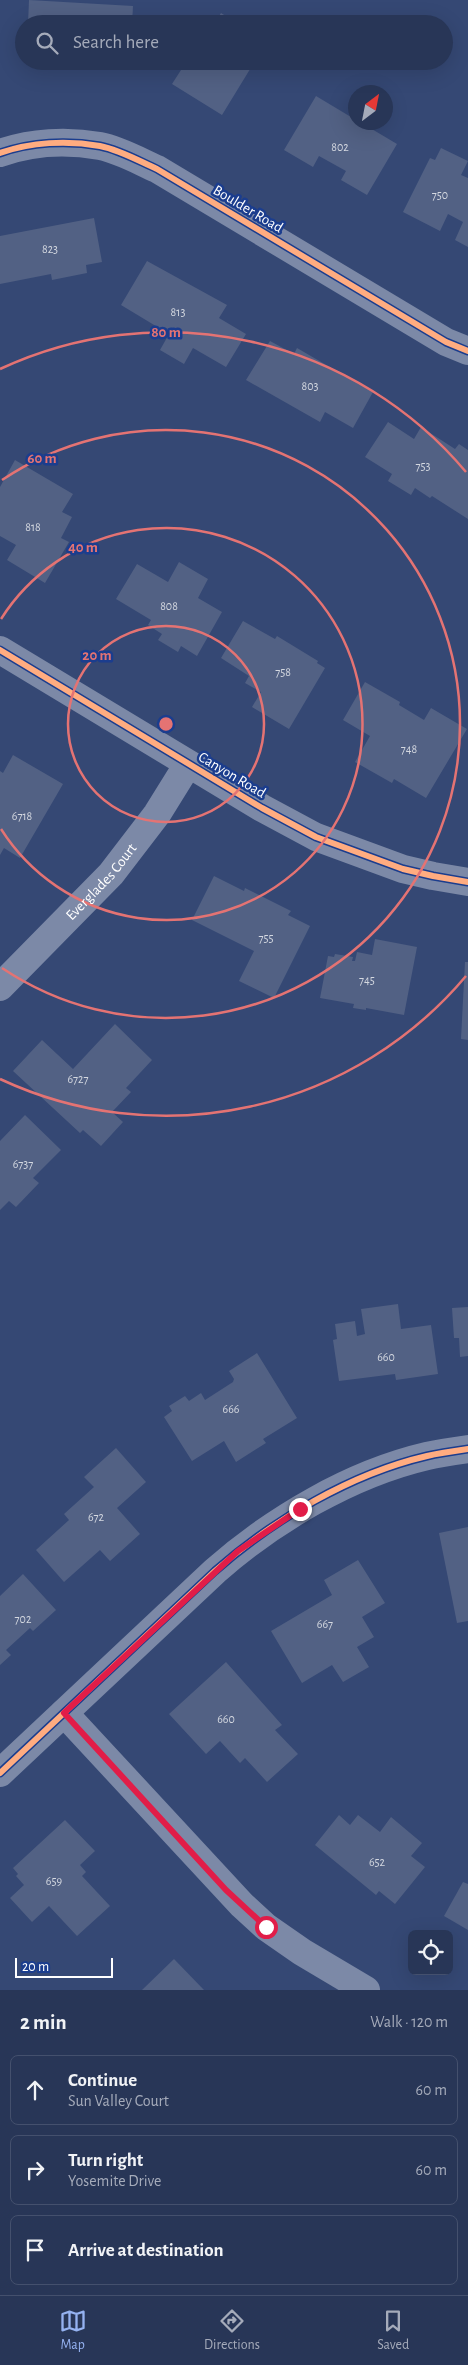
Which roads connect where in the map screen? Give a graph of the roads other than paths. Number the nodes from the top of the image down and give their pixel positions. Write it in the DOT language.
graph roads {
  1 [pos="0,152"];
  2 [pos="468,351"];
  3 [pos="0,650"];
  4 [pos="188,764"];
  5 [pos="468,882"];
  6 [pos="0,987"];
  7 [pos="468,1449"];
  8 [pos="64,1713"];
  9 [pos="0,1773"];
  10 [pos="366,1990"];
  1 -- 2 [label="street, Boulder Road"];
  3 -- 4 [label="street, Canyon Road"];
  4 -- 5 [label="street, Canyon Road"];
  4 -- 6 [label="street, Everglades Court"];
  7 -- 8 [label="street"];
  8 -- 9 [label="street"];
  8 -- 10 [label="street"];
}
